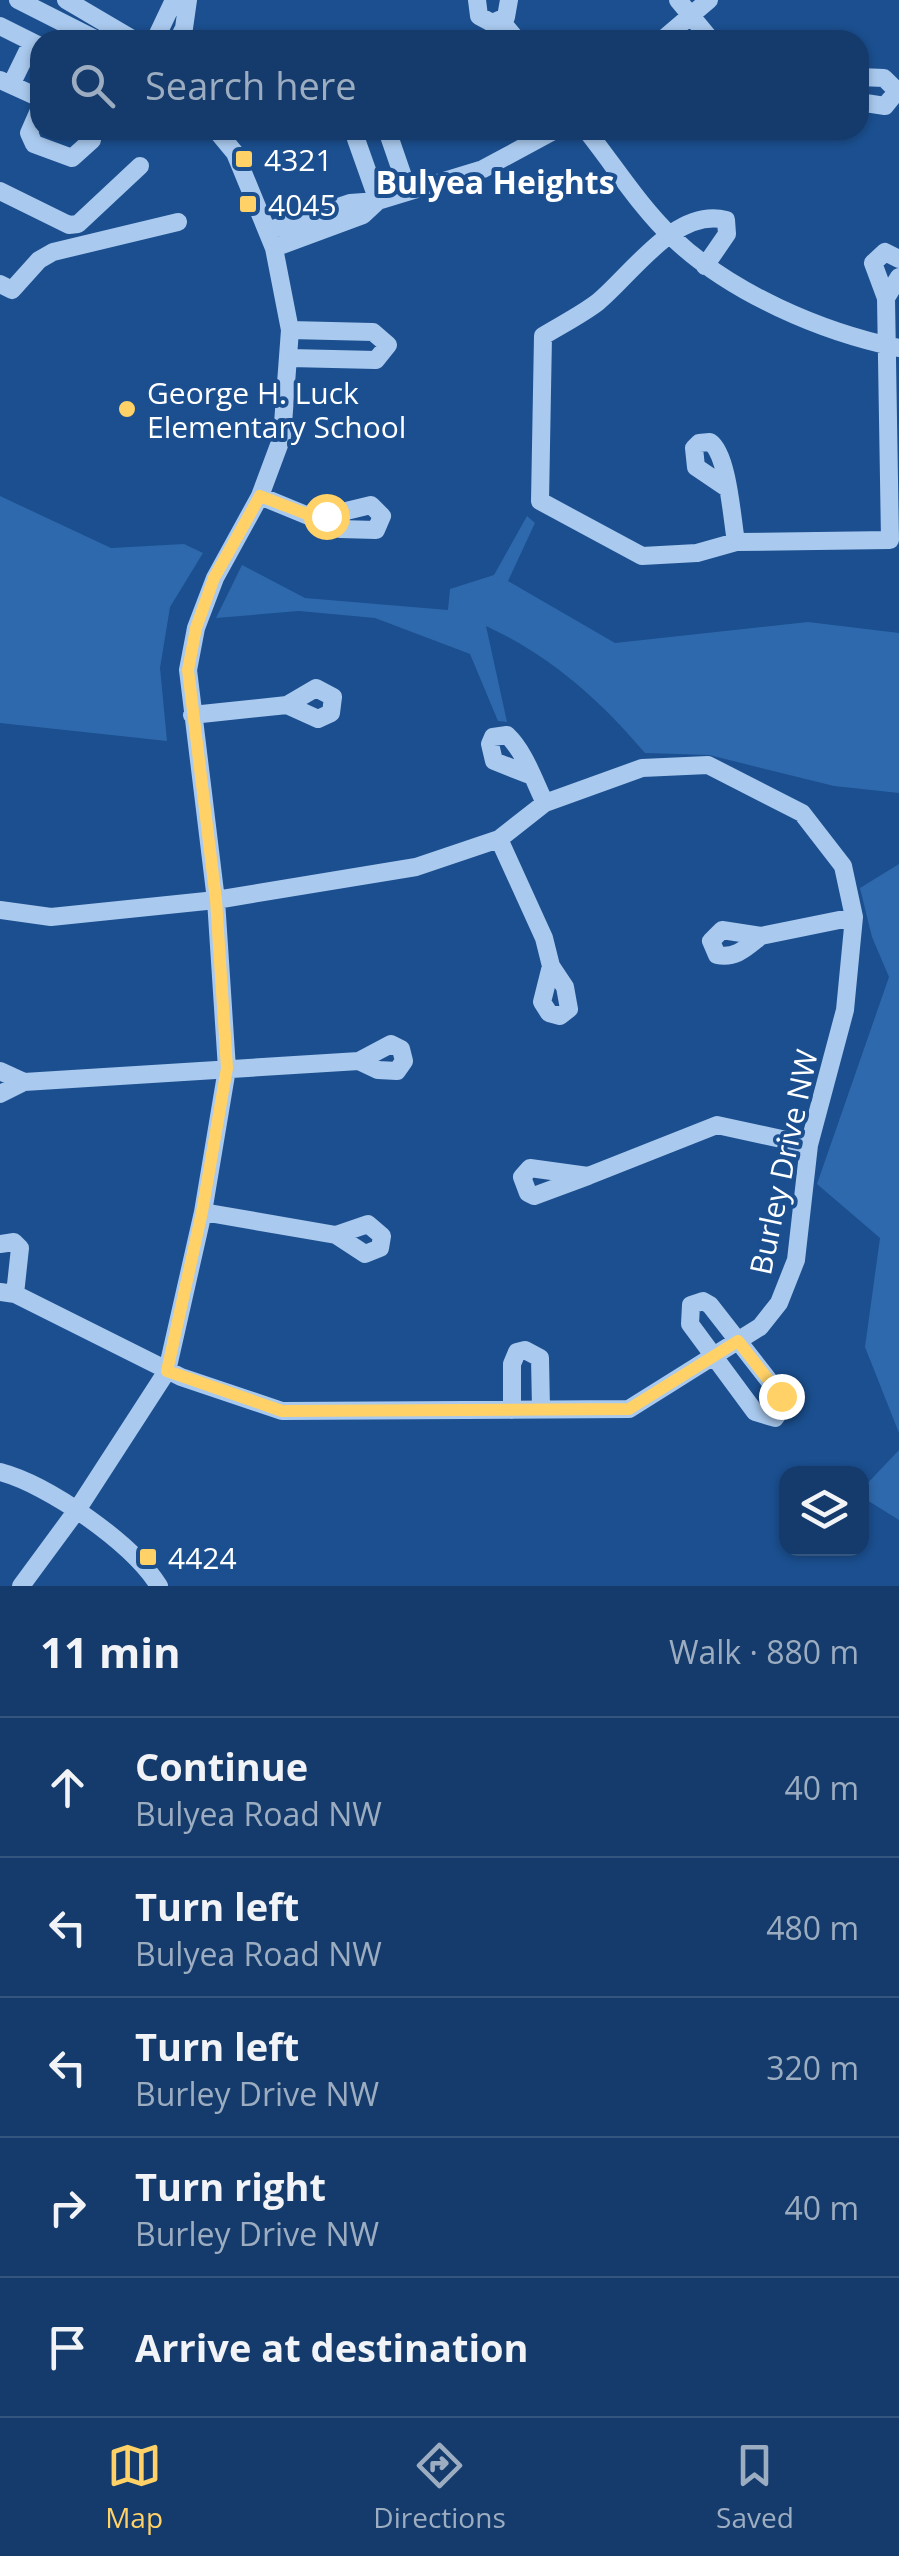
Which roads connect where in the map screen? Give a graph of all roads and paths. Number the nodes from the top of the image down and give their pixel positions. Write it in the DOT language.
graph roads {
  1 [pos="18,0"];
  2 [pos="66,0"];
  3 [pos="174,0"];
  4 [pos="188,0"];
  5 [pos="478,0"];
  6 [pos="508,0"];
  7 [pos="678,0"];
  8 [pos="709,0"];
  9 [pos="688,17"];
  10 [pos="501,21"];
  11 [pos="0,27"];
  12 [pos="56,30"];
  13 [pos="117,30"];
  14 [pos="160,30"];
  15 [pos="183,30"];
  16 [pos="508,30"];
  17 [pos="673,30"];
  18 [pos="701,30"];
  19 [pos="30,41"];
  20 [pos="30,52"];
  21 [pos="869,77"];
  22 [pos="6,82"];
  23 [pos="30,93"];
  24 [pos="869,104"];
  25 [pos="32,140"];
  26 [pos="92,140"];
  27 [pos="224,140"];
  28 [pos="356,140"];
  29 [pos="390,140"];
  30 [pos="537,140"];
  31 [pos="594,140"];
  32 [pos="140,166"];
  33 [pos="0,191"];
  34 [pos="408,191"];
  35 [pos="378,201"];
  36 [pos="178,222"];
  37 [pos="670,235"];
  38 [pos="271,240"];
  39 [pos="899,259"];
  40 [pos="705,266"];
  41 [pos="899,277"];
  42 [pos="0,284"];
  43 [pos="886,298"];
  44 [pos="290,330"];
  45 [pos="892,346"];
  46 [pos="290,358"];
  47 [pos="727,488"];
  48 [pos="260,496"];
  49 [pos="317,518"];
  50 [pos="736,542"];
  51 [pos="287,705"];
  52 [pos="192,715"];
  53 [pos="532,776"];
  54 [pos="545,803"];
  55 [pos="500,838"];
  56 [pos="216,900"];
  57 [pos="0,910"];
  58 [pos="854,917"];
  59 [pos="762,936"];
  60 [pos="552,966"];
  61 [pos="359,1061"];
  62 [pos="227,1068"];
  63 [pos="0,1072"];
  64 [pos="24,1082"];
  65 [pos="0,1094"];
  66 [pos="809,1145"];
  67 [pos="588,1176"];
  68 [pos="202,1212"];
  69 [pos="336,1236"];
  70 [pos="0,1244"];
  71 [pos="8,1293"];
  72 [pos="738,1341"];
  73 [pos="714,1357"];
  74 [pos="167,1371"];
  75 [pos="512,1410"];
  76 [pos="541,1410"];
  77 [pos="0,1472"];
  78 [pos="77,1510"];
  79 [pos="20,1586"];
  80 [pos="159,1586"];
  1 -- 12 [label="street"];
  2 -- 13 [label="street"];
  3 -- 14 [label="street"];
  4 -- 15 [label="street"];
  5 -- 10 [label="street"];
  6 -- 10 [label="street"];
  7 -- 9 [label="street"];
  8 -- 9 [label="street"];
  9 -- 17 [label="street"];
  9 -- 18 [label="street"];
  10 -- 16 [label="street"];
  11 -- 19 [label="street"];
  20 -- 22 [label="street"];
  21 -- 24 [label="street"];
  22 -- 23 [label="street"];
  25 -- 26 [label="street"];
  27 -- 38 [label="street"];
  28 -- 35 [label="street"];
  29 -- 34 [label="street"];
  30 -- 34 [label="street"];
  31 -- 37 [label="street"];
  32 -- 33 [label="street"];
  34 -- 35 [label="street"];
  35 -- 38 [label="street"];
  36 -- 42 [label="street"];
  37 -- 40 [label="street"];
  37 -- 40 [label="street"];
  37 -- 50 [label="street"];
  38 -- 44 [label="street"];
  39 -- 43 [label="street"];
  40 -- 45 [label="street"];
  41 -- 43 [label="street"];
  43 -- 45 [label="street"];
  44 -- 46 [label="street"];
  44 -- 46 [label="street"];
  45 -- 50 [label="street"];
  46 -- 48 [label="street"];
  47 -- 50 [label="street"];
  48 -- 49 [label="street"];
  48 -- 52 [label="street"];
  51 -- 52 [label="street"];
  52 -- 56 [label="street"];
  53 -- 54 [label="street"];
  54 -- 55 [label="street, Burley Drive NW"];
  54 -- 58 [label="street, Burley Drive NW"];
  55 -- 56 [label="street, Burley Drive NW"];
  55 -- 60 [label="street"];
  56 -- 57 [label="street, Burley Drive NW"];
  56 -- 62 [label="street"];
  58 -- 59 [label="street"];
  58 -- 66 [label="street, Burley Drive NW"];
  61 -- 62 [label="street"];
  62 -- 64 [label="street"];
  62 -- 68 [label="street"];
  63 -- 64 [label="street"];
  64 -- 65 [label="street"];
  66 -- 67 [label="street"];
  66 -- 72 [label="street, Burley Drive NW"];
  68 -- 69 [label="street"];
  68 -- 74 [label="street"];
  70 -- 71 [label="street"];
  71 -- 74 [label="street, Burley Drive NW"];
  72 -- 73 [label="street, Burley Drive NW"];
  72 -- 73 [label="street"];
  72 -- 73 [label="street"];
  73 -- 76 [label="street, Burley Drive NW"];
  74 -- 75 [label="street, Burley Drive NW"];
  74 -- 78 [label="street"];
  75 -- 76 [label="street, Burley Drive NW"];
  75 -- 76 [label="street"];
  77 -- 78 [label="street"];
  78 -- 79 [label="street"];
  78 -- 80 [label="street"];
}
